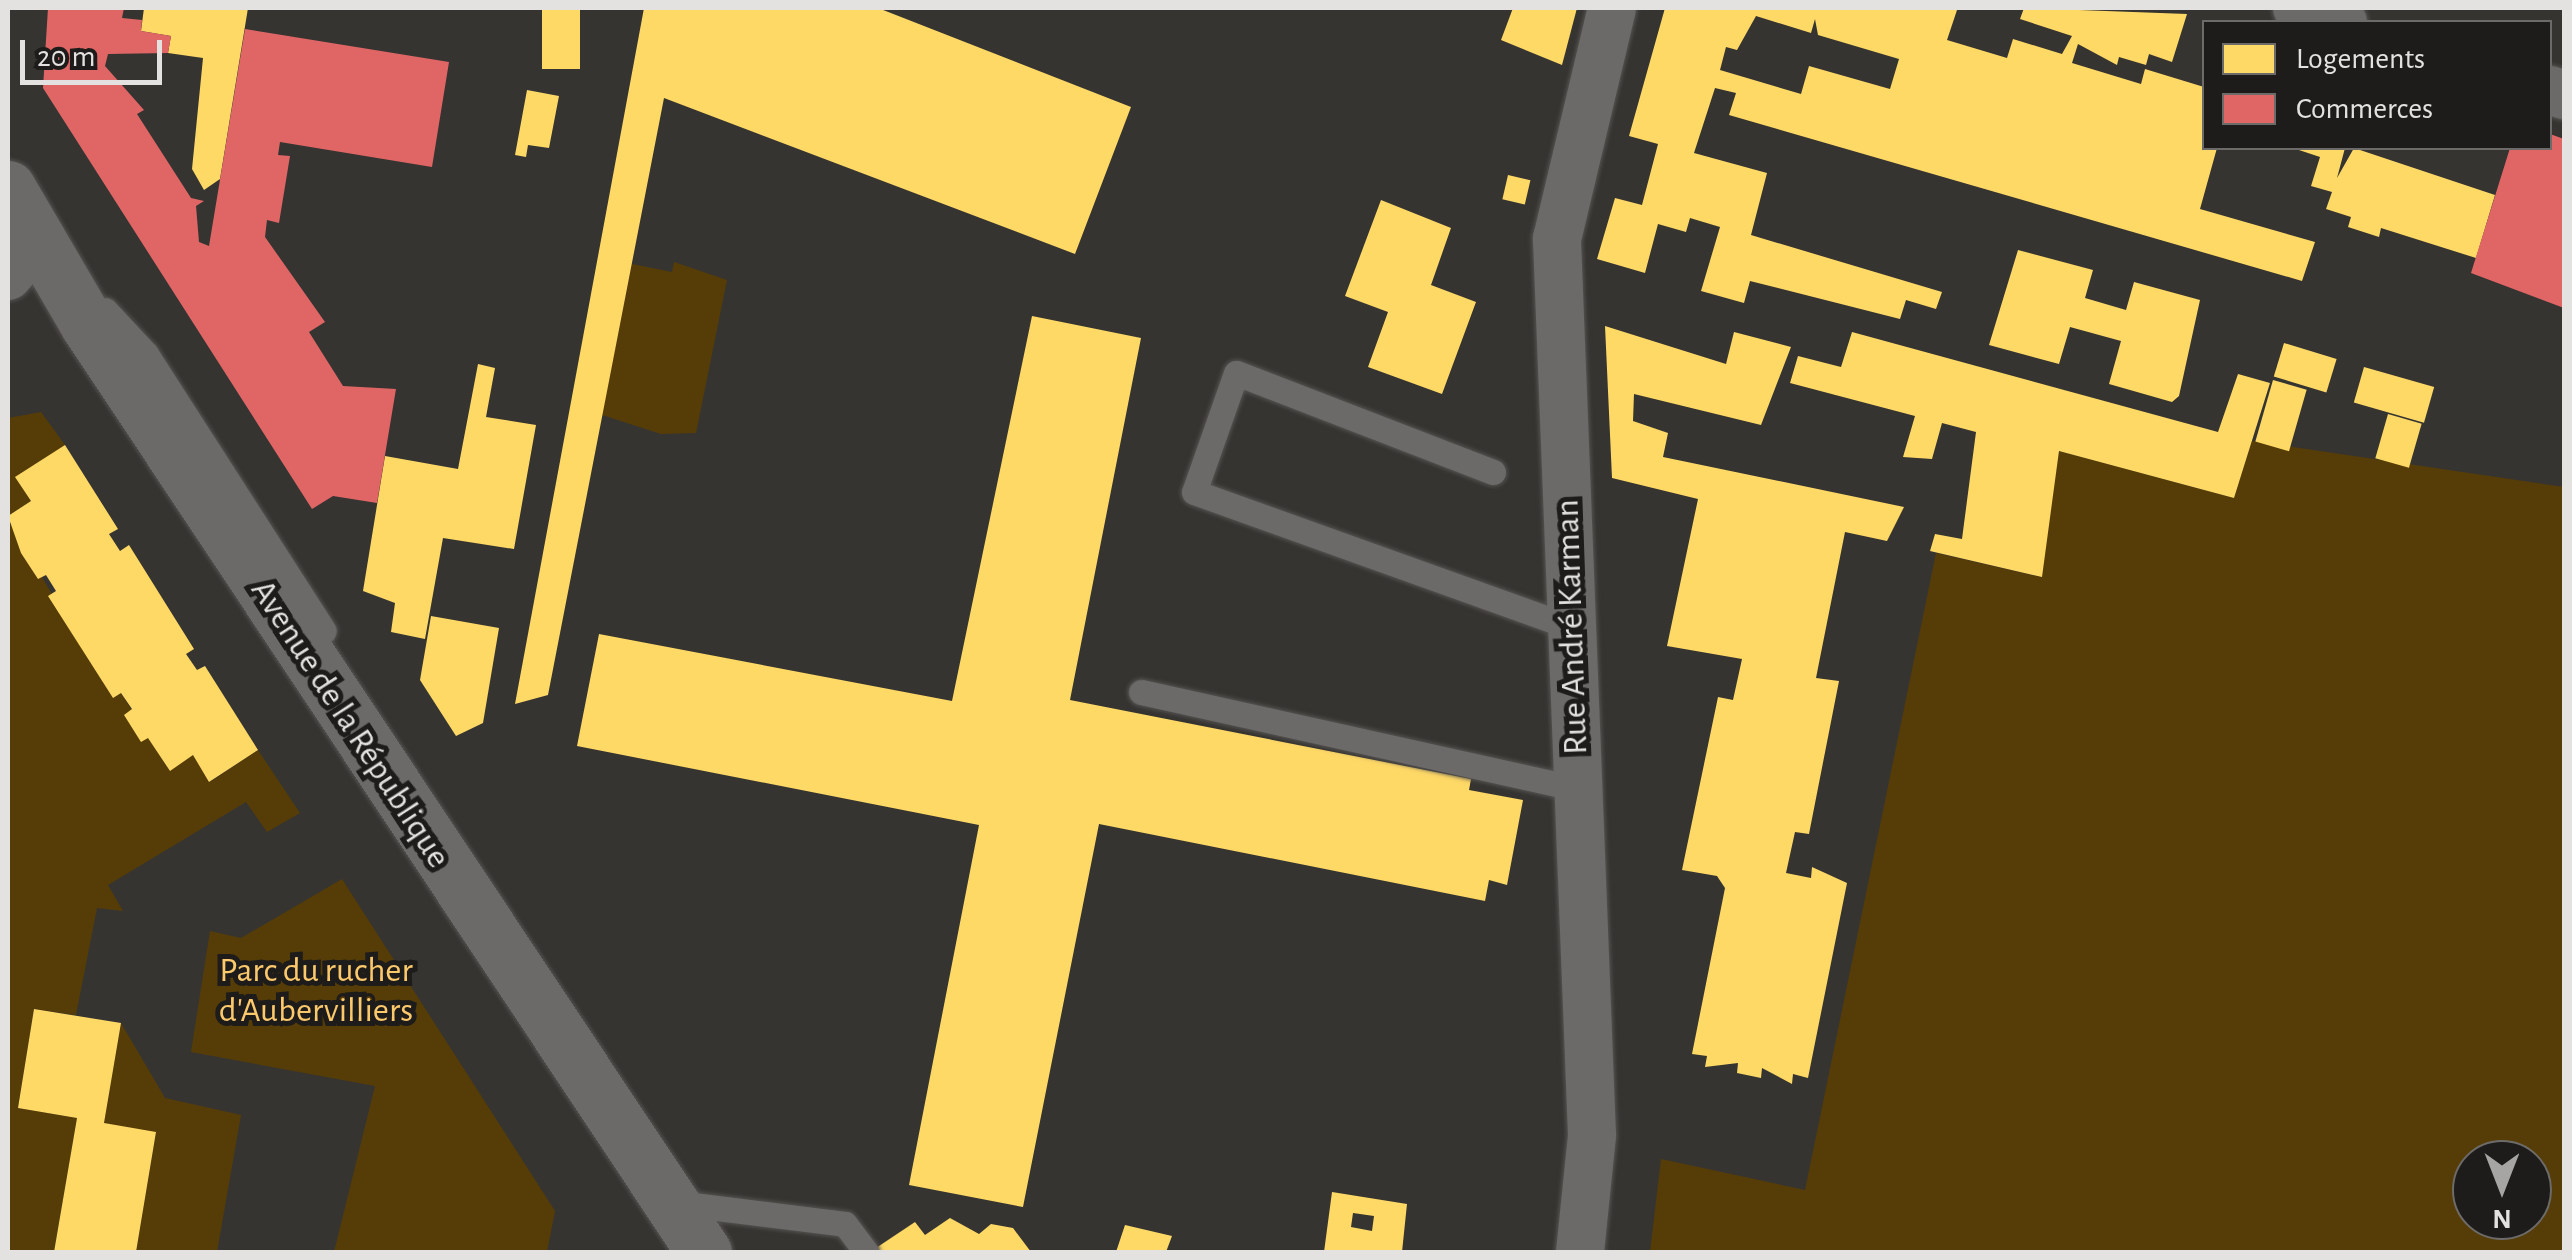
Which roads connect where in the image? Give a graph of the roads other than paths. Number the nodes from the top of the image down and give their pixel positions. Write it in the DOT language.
graph roads {
  1 [pos="1612,8"];
  2 [pos="2297,8"];
  3 [pos="2336,20"];
  4 [pos="8,188"];
  5 [pos="23,258"];
  6 [pos="1493,472"];
  7 [pos="1572,627"];
  8 [pos="1142,692"];
  9 [pos="1579,789"];
  10 [pos="673,1202"];
  11 [pos="704,1252"];
  12 [pos="866,1252"];
  13 [pos="1580,1252"];
  1 -- 7 [label="street, Rue André Karman"];
  2 -- 3 [label="street"];
  4 -- 5 [label="main road, Avenue de la République"];
  5 -- 10 [label="main road, Avenue de la République"];
  6 -- 7 [label="lane"];
  7 -- 9 [label="street, Rue André Karman"];
  8 -- 9 [label="lane"];
  9 -- 13 [label="street, Rue André Karman"];
  10 -- 11 [label="main road, Avenue de la République"];
  10 -- 12 [label="lane"];
}
